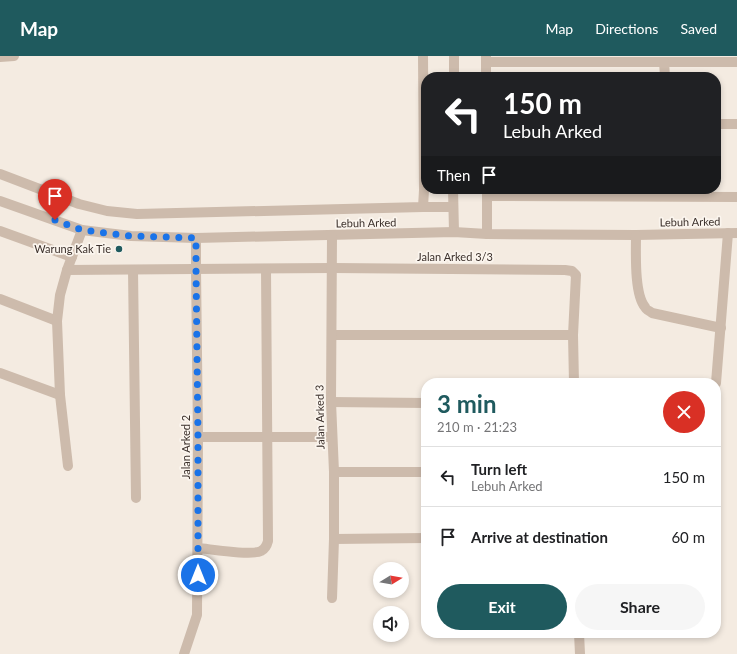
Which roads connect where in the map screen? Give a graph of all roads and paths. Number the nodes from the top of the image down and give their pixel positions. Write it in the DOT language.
graph roads {
  1 [pos="14,56"];
  2 [pos="423,56"];
  3 [pos="454,56"];
  4 [pos="0,57"];
  5 [pos="486,59"];
  6 [pos="724,59"];
  7 [pos="664,62"];
  8 [pos="737,62"];
  9 [pos="423,72"];
  10 [pos="454,72"];
  11 [pos="486,72"];
  12 [pos="665,72"];
  13 [pos="721,124"];
  14 [pos="737,124"];
  15 [pos="0,174"];
  16 [pos="424,194"];
  17 [pos="453,194"];
  18 [pos="487,194"];
  19 [pos="683,194"];
  20 [pos="737,197"];
  21 [pos="0,201"];
  22 [pos="423,207"];
  23 [pos="453,207"];
  24 [pos="0,230"];
  25 [pos="82,230"];
  26 [pos="454,232"];
  27 [pos="732,233"];
  28 [pos="487,234"];
  29 [pos="636,235"];
  30 [pos="332,236"];
  31 [pos="196,238"];
  32 [pos="72,257"];
  33 [pos="333,268"];
  34 [pos="196,269"];
  35 [pos="266,269"];
  36 [pos="67,270"];
  37 [pos="133,270"];
  38 [pos="0,299"];
  39 [pos="57,321"];
  40 [pos="720,328"];
  41 [pos="332,335"];
  42 [pos="573,335"];
  43 [pos="0,373"];
  44 [pos="574,378"];
  45 [pos="716,378"];
  46 [pos="60,394"];
  47 [pos="331,402"];
  48 [pos="421,402"];
  49 [pos="198,437"];
  50 [pos="267,437"];
  51 [pos="332,437"];
  52 [pos="68,466"];
  53 [pos="334,472"];
  54 [pos="421,472"];
  55 [pos="136,498"];
  56 [pos="421,538"];
  57 [pos="334,539"];
  58 [pos="198,548"];
  59 [pos="332,598"];
  60 [pos="579,638"];
  61 [pos="184,654"];
  62 [pos="580,654"];
  1 -- 4 [label="street"];
  2 -- 9 [label="street"];
  3 -- 10 [label="street"];
  5 -- 7 [label="street"];
  5 -- 11 [label="street"];
  6 -- 7 [label="street"];
  6 -- 8 [label="street"];
  7 -- 12 [label="street"];
  13 -- 14 [label="street"];
  15 -- 22 [label="street"];
  16 -- 22 [label="street"];
  17 -- 23 [label="street"];
  18 -- 28 [label="street"];
  19 -- 20 [label="street"];
  21 -- 25 [label="street, Lebuh Arked"];
  22 -- 23 [label="street"];
  23 -- 26 [label="street"];
  24 -- 32 [label="street"];
  25 -- 31 [label="street, Lebuh Arked"];
  25 -- 32 [label="street"];
  26 -- 28 [label="street, Lebuh Arked"];
  26 -- 30 [label="street, Lebuh Arked"];
  27 -- 29 [label="street, Lebuh Arked"];
  27 -- 40 [label="street"];
  28 -- 29 [label="street, Lebuh Arked"];
  29 -- 40 [label="street"];
  30 -- 31 [label="street, Lebuh Arked"];
  30 -- 33 [label="street, Jalan Arked 3"];
  31 -- 34 [label="street, Jalan Arked 2"];
  32 -- 36 [label="street"];
  33 -- 35 [label="street, Jalan Arked 3/3"];
  33 -- 41 [label="street, Jalan Arked 3"];
  33 -- 42 [label="street, Jalan Arked 3/3"];
  34 -- 35 [label="street, Jalan Arked 3/3"];
  34 -- 37 [label="street, Jalan Arked 3/3"];
  34 -- 49 [label="street, Jalan Arked 2"];
  35 -- 50 [label="street"];
  36 -- 37 [label="street, Jalan Arked 3/3"];
  36 -- 39 [label="street"];
  37 -- 55 [label="street"];
  38 -- 39 [label="street"];
  39 -- 46 [label="street"];
  40 -- 45 [label="street"];
  41 -- 42 [label="street"];
  41 -- 47 [label="street, Jalan Arked 3"];
  42 -- 44 [label="street"];
  43 -- 46 [label="street"];
  46 -- 52 [label="street"];
  47 -- 48 [label="street"];
  47 -- 51 [label="street, Jalan Arked 3"];
  49 -- 50 [label="street"];
  49 -- 58 [label="street, Jalan Arked 2"];
  50 -- 51 [label="street"];
  50 -- 58 [label="street"];
  51 -- 53 [label="street, Jalan Arked 3"];
  53 -- 54 [label="street"];
  53 -- 57 [label="street, Jalan Arked 3"];
  56 -- 57 [label="street"];
  57 -- 59 [label="street, Jalan Arked 3"];
  58 -- 61 [label="street, Jalan Arked 2"];
  60 -- 62 [label="street"];
}
